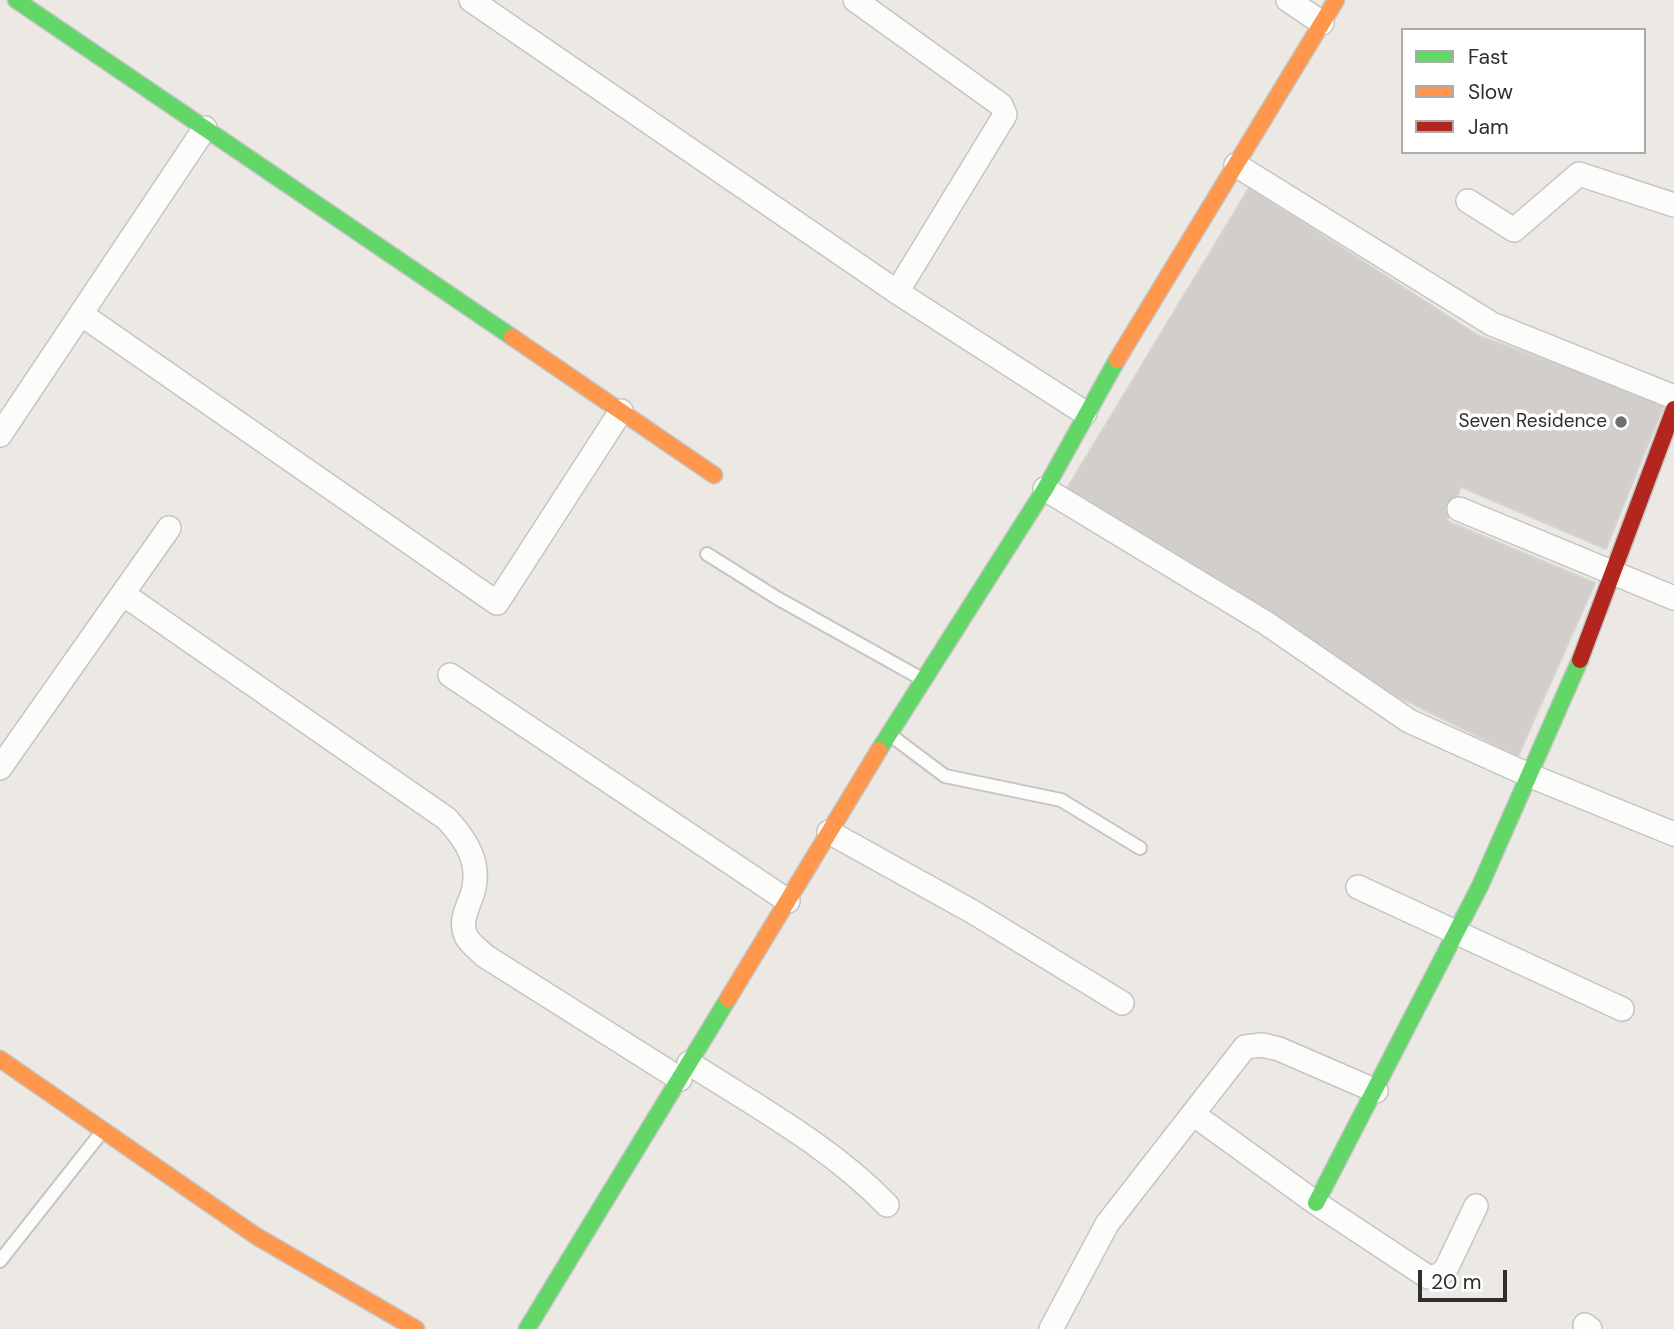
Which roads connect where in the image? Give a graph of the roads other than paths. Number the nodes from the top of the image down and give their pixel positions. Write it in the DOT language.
graph roads {
  1 [pos="16,0"];
  2 [pos="471,0"];
  3 [pos="855,0"];
  4 [pos="1288,0"];
  5 [pos="1336,0"];
  6 [pos="1322,23"];
  7 [pos="205,128"];
  8 [pos="1236,165"];
  9 [pos="1468,201"];
  10 [pos="1674,205"];
  11 [pos="897,292"];
  12 [pos="81,314"];
  13 [pos="1674,397"];
  14 [pos="1674,409"];
  15 [pos="621,411"];
  16 [pos="1085,413"];
  17 [pos="0,435"];
  18 [pos="714,475"];
  19 [pos="1045,489"];
  20 [pos="1459,509"];
  21 [pos="170,528"];
  22 [pos="708,554"];
  23 [pos="1614,573"];
  24 [pos="123,594"];
  25 [pos="1674,598"];
  26 [pos="450,675"];
  27 [pos="922,679"];
  28 [pos="889,734"];
  29 [pos="0,768"];
  30 [pos="1531,776"];
  31 [pos="830,832"];
  32 [pos="1674,834"];
  33 [pos="1140,848"];
  34 [pos="1358,887"];
  35 [pos="788,901"];
  36 [pos="1458,932"];
  37 [pos="1122,1003"];
  38 [pos="1622,1009"];
  39 [pos="0,1059"];
  40 [pos="684,1071"];
  41 [pos="1376,1091"];
  42 [pos="1193,1114"];
  43 [pos="101,1132"];
  44 [pos="1316,1203"];
  45 [pos="887,1205"];
  46 [pos="1476,1206"];
  47 [pos="0,1261"];
  48 [pos="416,1329"];
  49 [pos="527,1329"];
  50 [pos="1051,1329"];
  1 -- 7 [label="street"];
  2 -- 11 [label="street"];
  3 -- 11 [label="street"];
  4 -- 6 [label="street"];
  5 -- 6 [label="street"];
  6 -- 8 [label="street"];
  7 -- 12 [label="street"];
  7 -- 15 [label="street"];
  8 -- 13 [label="street"];
  8 -- 16 [label="street"];
  9 -- 10 [label="street"];
  11 -- 16 [label="street"];
  12 -- 15 [label="street"];
  12 -- 17 [label="street"];
  14 -- 23 [label="street"];
  15 -- 18 [label="street"];
  16 -- 19 [label="street"];
  19 -- 27 [label="street"];
  19 -- 30 [label="street"];
  20 -- 23 [label="street"];
  21 -- 24 [label="street"];
  22 -- 27 [label="lane"];
  23 -- 25 [label="street"];
  23 -- 30 [label="street"];
  24 -- 29 [label="street"];
  24 -- 40 [label="street"];
  26 -- 35 [label="street"];
  27 -- 28 [label="street"];
  28 -- 31 [label="street"];
  28 -- 33 [label="lane"];
  30 -- 32 [label="street"];
  30 -- 36 [label="street"];
  31 -- 35 [label="street"];
  31 -- 37 [label="street"];
  34 -- 36 [label="street"];
  35 -- 40 [label="street"];
  36 -- 38 [label="street"];
  36 -- 41 [label="street"];
  39 -- 43 [label="street"];
  40 -- 45 [label="street"];
  40 -- 49 [label="street"];
  41 -- 42 [label="street"];
  41 -- 44 [label="street"];
  42 -- 44 [label="street"];
  42 -- 50 [label="street"];
  43 -- 47 [label="lane"];
  43 -- 48 [label="street"];
  44 -- 46 [label="street"];
}
